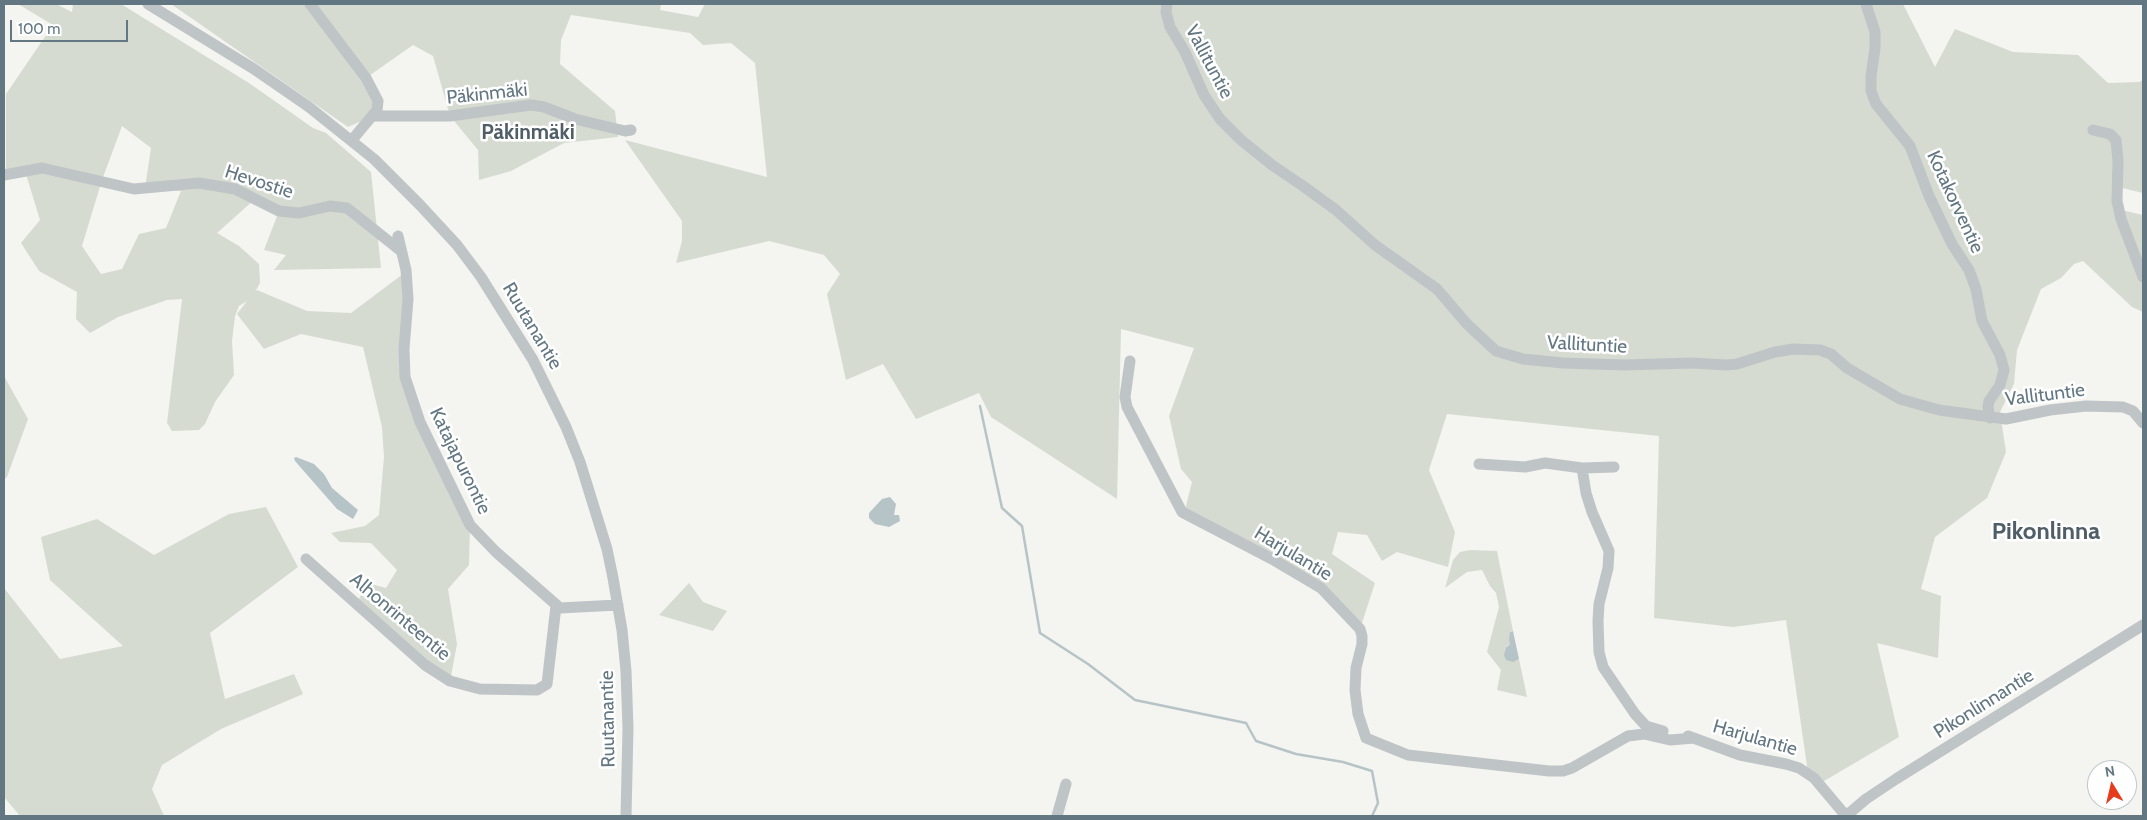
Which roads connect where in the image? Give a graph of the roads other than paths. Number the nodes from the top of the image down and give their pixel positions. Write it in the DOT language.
graph roads {
  1 [pos="148,4"];
  2 [pos="310,4"];
  3 [pos="1167,4"];
  4 [pos="1866,4"];
  5 [pos="373,116"];
  6 [pos="631,130"];
  7 [pos="2093,130"];
  8 [pos="352,140"];
  9 [pos="4,175"];
  10 [pos="398,236"];
  11 [pos="401,251"];
  12 [pos="2143,277"];
  13 [pos="1130,361"];
  14 [pos="1990,418"];
  15 [pos="2143,423"];
  16 [pos="1479,464"];
  17 [pos="1614,467"];
  18 [pos="1582,468"];
  19 [pos="306,559"];
  20 [pos="618,605"];
  21 [pos="556,606"];
  22 [pos="2143,626"];
  23 [pos="1694,738"];
  24 [pos="1066,784"];
  25 [pos="626,816"];
  26 [pos="1057,816"];
  27 [pos="1846,816"];
  1 -- 8 [label="street, Ruutanantie"];
  2 -- 5 [label="street"];
  3 -- 14 [label="street, Vallituntie"];
  4 -- 14 [label="street, Kotakorventie"];
  5 -- 6 [label="street, Päkinmäki"];
  5 -- 8 [label="street"];
  7 -- 12 [label="street"];
  8 -- 20 [label="street, Ruutanantie"];
  9 -- 11 [label="street, Hevostie"];
  10 -- 11 [label="street, Katajapurontie"];
  11 -- 21 [label="street, Katajapurontie"];
  13 -- 23 [label="street, Harjulantie"];
  14 -- 15 [label="street, Vallituntie"];
  16 -- 18 [label="street"];
  17 -- 18 [label="street"];
  18 -- 23 [label="street, Harjulantie"];
  19 -- 21 [label="street, Alhonrinteentie"];
  20 -- 21 [label="street"];
  20 -- 25 [label="street, Ruutanantie"];
  22 -- 27 [label="street, Pikonlinnantie"];
  23 -- 27 [label="street, Harjulantie"];
  24 -- 26 [label="street"];
}
